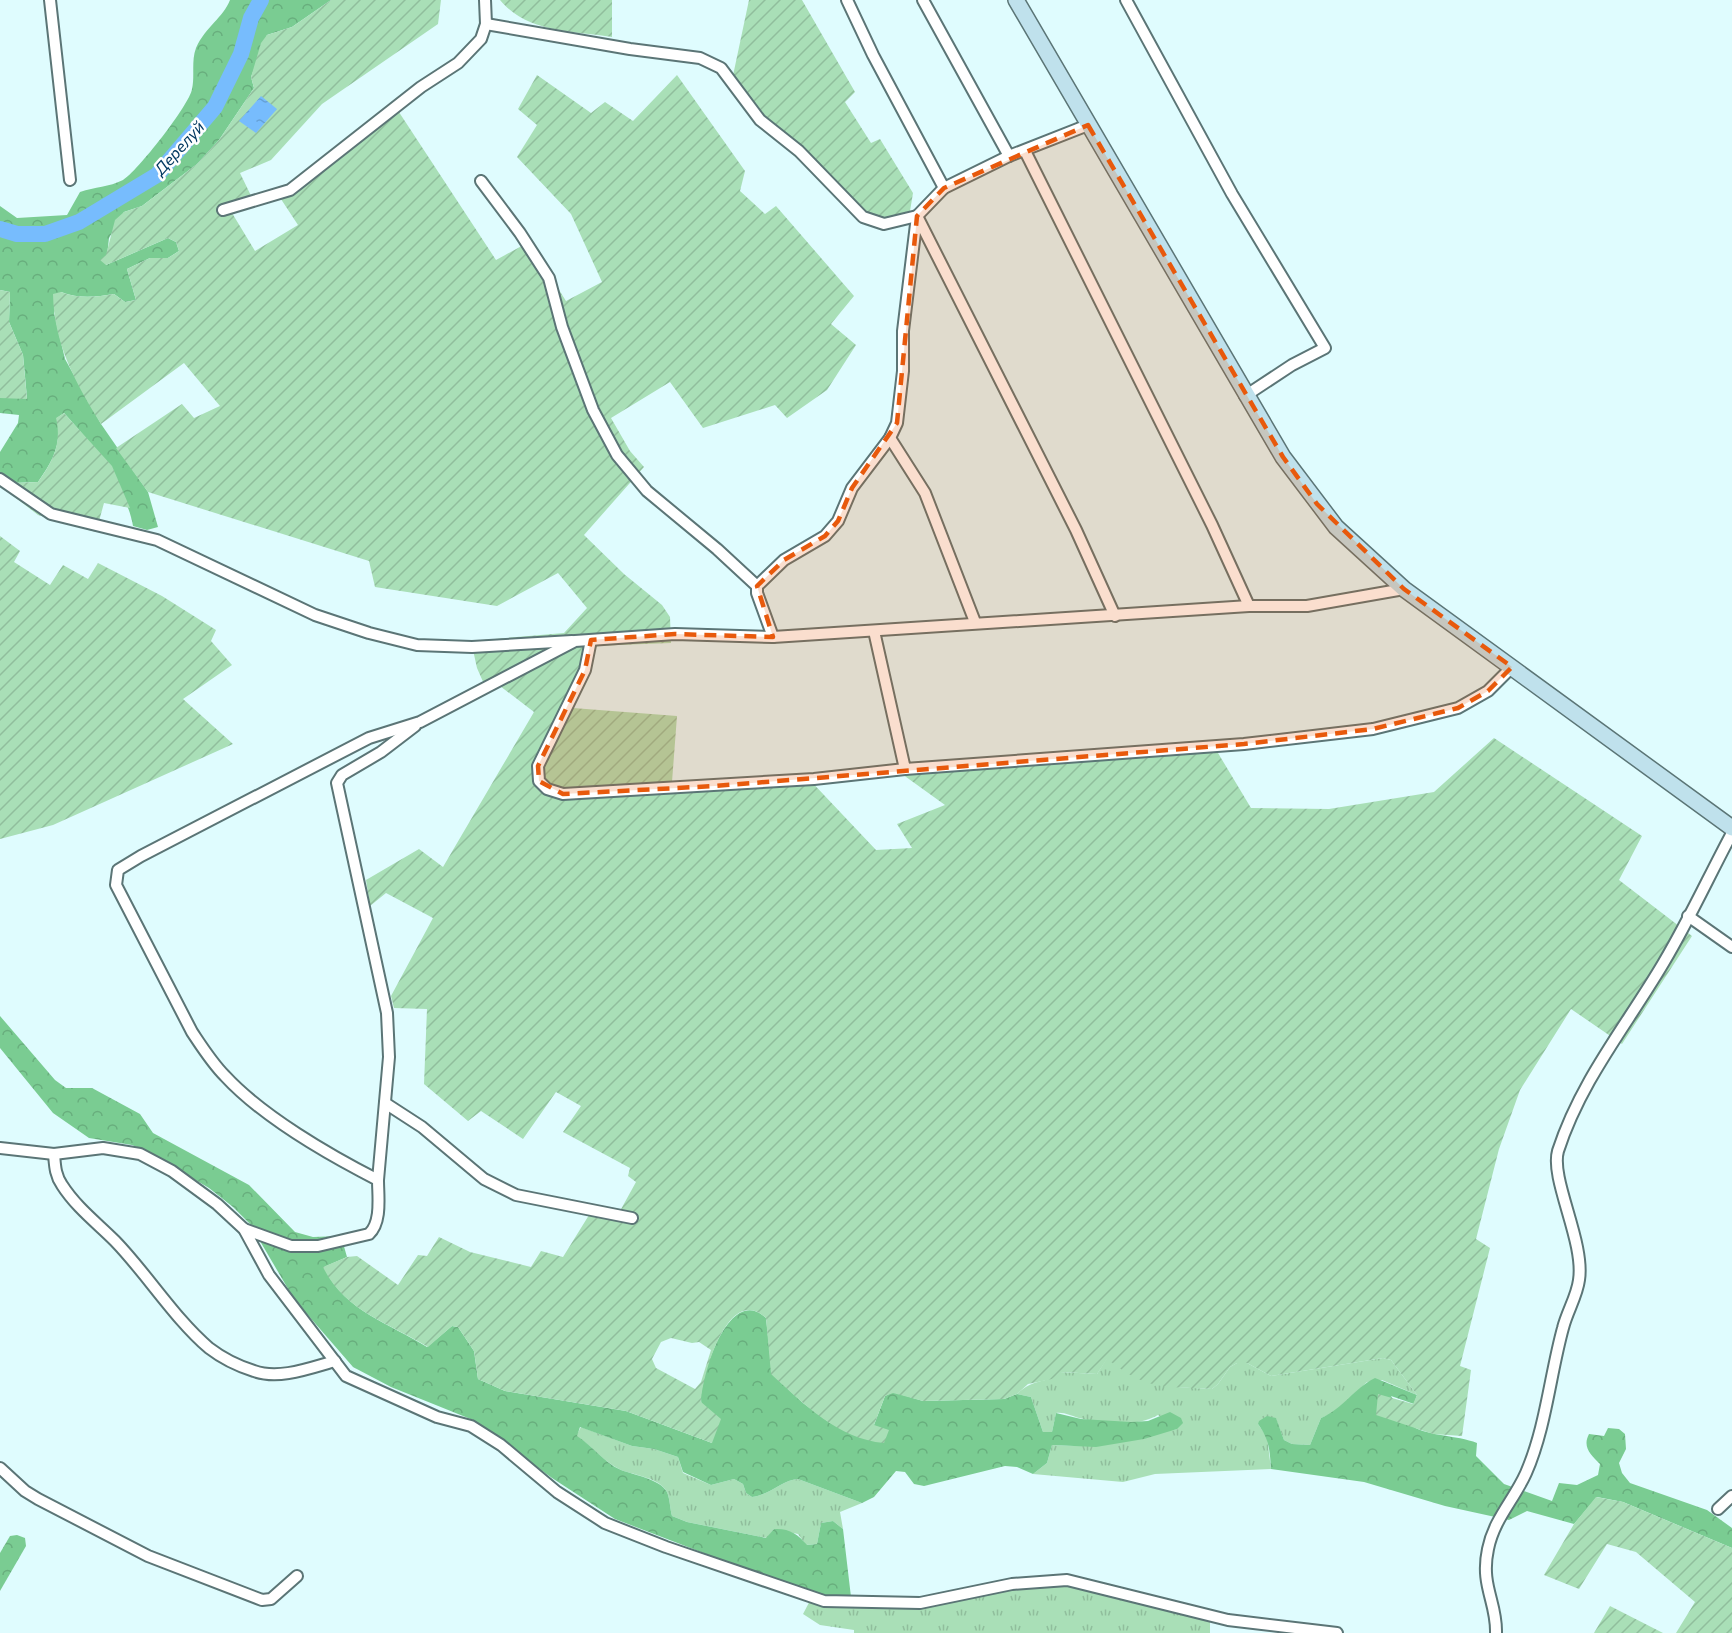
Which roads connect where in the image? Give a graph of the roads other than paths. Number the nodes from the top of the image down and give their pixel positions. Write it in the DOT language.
graph roads {
  1 [pos="50,0"];
  2 [pos="485,0"];
  3 [pos="847,0"];
  4 [pos="923,0"];
  5 [pos="1016,0"];
  6 [pos="1126,0"];
  7 [pos="486,24"];
  8 [pos="1088,125"];
  9 [pos="1025,151"];
  10 [pos="1009,156"];
  11 [pos="70,180"];
  12 [pos="481,182"];
  13 [pos="944,188"];
  14 [pos="223,210"];
  15 [pos="917,216"];
  16 [pos="1245,396"];
  17 [pos="890,438"];
  18 [pos="0,479"];
  19 [pos="757,586"];
  20 [pos="1404,589"];
  21 [pos="1249,606"];
  22 [pos="1115,616"];
  23 [pos="975,622"];
  24 [pos="874,631"];
  25 [pos="774,637"];
  26 [pos="591,640"];
  27 [pos="575,641"];
  28 [pos="1512,667"];
  29 [pos="420,722"];
  30 [pos="905,769"];
  31 [pos="1732,828"];
  32 [pos="1732,833"];
  33 [pos="1688,916"];
  34 [pos="1732,947"];
  35 [pos="385,1103"];
  36 [pos="0,1148"];
  37 [pos="54,1154"];
  38 [pos="378,1180"];
  39 [pos="632,1218"];
  40 [pos="244,1229"];
  41 [pos="334,1361"];
  42 [pos="0,1468"];
  43 [pos="1732,1496"];
  44 [pos="1718,1509"];
  45 [pos="297,1576"];
  46 [pos="1337,1633"];
  47 [pos="1496,1633"];
  1 -- 11 [label="street"];
  2 -- 7 [label="street"];
  3 -- 13 [label="street"];
  4 -- 10 [label="street"];
  5 -- 8 [label="main road"];
  6 -- 16 [label="street"];
  7 -- 14 [label="street"];
  7 -- 15 [label="street"];
  8 -- 9 [label="street"];
  8 -- 16 [label="main road"];
  9 -- 10 [label="street"];
  9 -- 21 [label="street"];
  10 -- 13 [label="street"];
  12 -- 19 [label="street"];
  13 -- 15 [label="street"];
  15 -- 17 [label="street"];
  15 -- 22 [label="street"];
  16 -- 20 [label="main road"];
  17 -- 19 [label="street"];
  17 -- 23 [label="street"];
  18 -- 27 [label="street"];
  19 -- 25 [label="street"];
  20 -- 21 [label="street"];
  20 -- 28 [label="main road"];
  21 -- 22 [label="street"];
  22 -- 23 [label="street"];
  23 -- 24 [label="street"];
  24 -- 25 [label="street"];
  24 -- 30 [label="street"];
  25 -- 26 [label="street"];
  26 -- 27 [label="street"];
  26 -- 30 [label="street"];
  27 -- 29 [label="street"];
  28 -- 30 [label="street"];
  28 -- 31 [label="main road"];
  29 -- 35 [label="street"];
  29 -- 38 [label="street"];
  32 -- 33 [label="street"];
  33 -- 34 [label="street"];
  33 -- 47 [label="street"];
  35 -- 38 [label="street"];
  35 -- 39 [label="street"];
  36 -- 37 [label="street"];
  37 -- 40 [label="street"];
  37 -- 41 [label="street"];
  38 -- 40 [label="street"];
  40 -- 41 [label="street"];
  41 -- 46 [label="street"];
  42 -- 45 [label="street"];
  43 -- 44 [label="street"];
}
